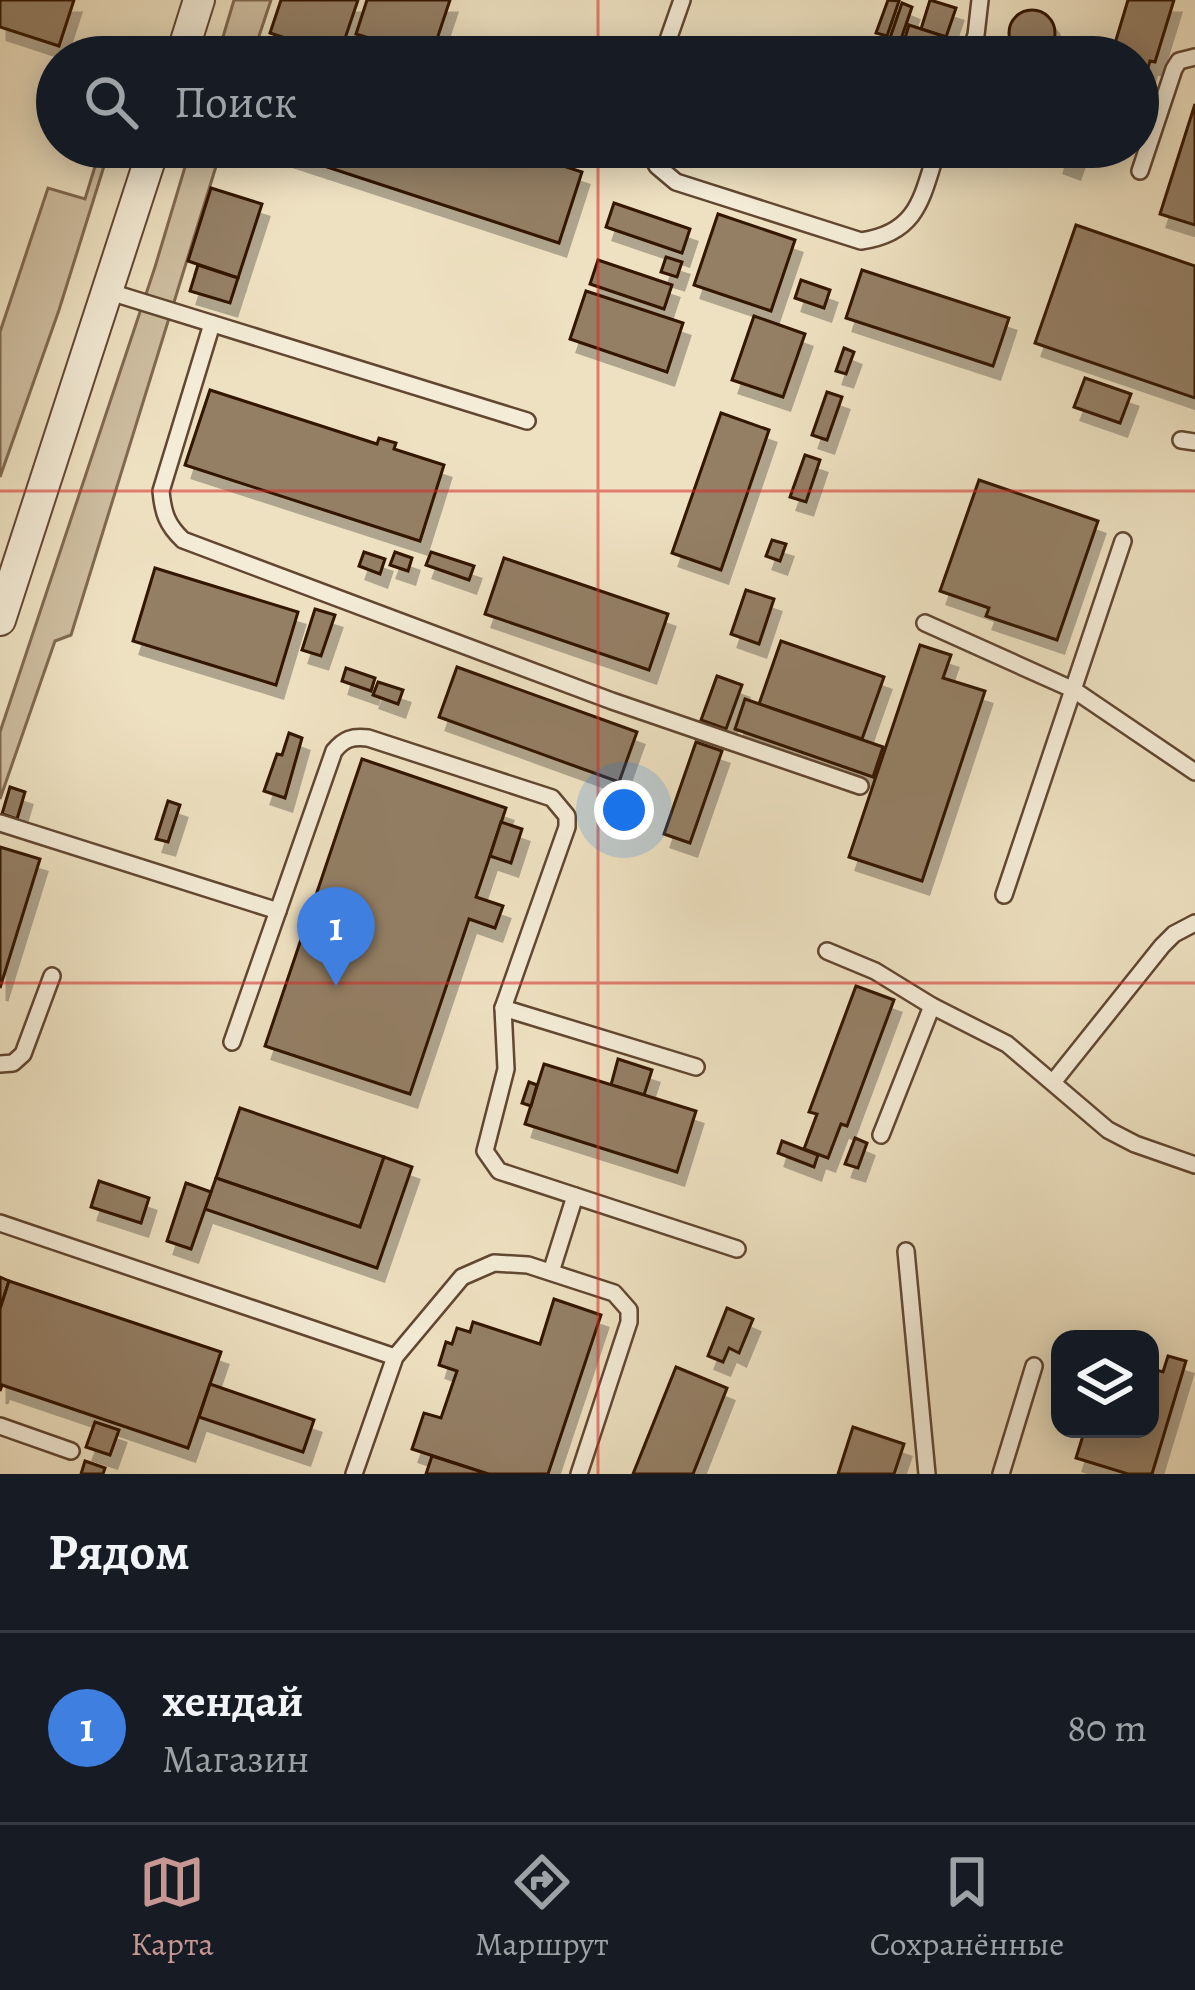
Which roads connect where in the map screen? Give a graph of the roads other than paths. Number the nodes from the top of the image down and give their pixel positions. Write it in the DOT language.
graph roads {
  1 [pos="199,0"];
  2 [pos="682,0"];
  3 [pos="980,0"];
  4 [pos="188,36"];
  5 [pos="669,36"];
  6 [pos="976,36"];
  7 [pos="1195,57"];
  8 [pos="1159,114"];
  9 [pos="148,168"];
  10 [pos="659,168"];
  11 [pos="931,168"];
  12 [pos="1141,168"];
  13 [pos="1140,172"];
  14 [pos="110,292"];
  15 [pos="212,324"];
  16 [pos="527,421"];
  17 [pos="1123,542"];
  18 [pos="0,620"];
  19 [pos="925,622"];
  20 [pos="1074,690"];
  21 [pos="1195,772"];
  22 [pos="860,786"];
  23 [pos="0,823"];
  24 [pos="1004,895"];
  25 [pos="278,911"];
  26 [pos="1195,923"];
  27 [pos="827,951"];
  28 [pos="52,976"];
  29 [pos="932,1006"];
  30 [pos="503,1008"];
  31 [pos="232,1042"];
  32 [pos="0,1064"];
  33 [pos="696,1067"];
  34 [pos="1054,1081"];
  35 [pos="881,1135"];
  36 [pos="1195,1165"];
  37 [pos="575,1196"];
  38 [pos="0,1223"];
  39 [pos="736,1249"];
  40 [pos="906,1251"];
  41 [pos="551,1272"];
  42 [pos="395,1357"];
  43 [pos="1034,1366"];
  44 [pos="0,1426"];
  45 [pos="71,1451"];
  46 [pos="355,1474"];
  47 [pos="578,1474"];
  48 [pos="928,1474"];
  49 [pos="1001,1474"];
  1 -- 4 [label="street"];
  2 -- 5 [label="lane"];
  3 -- 6 [label="lane"];
  7 -- 8 [label="lane"];
  9 -- 14 [label="street"];
  10 -- 11 [label="lane"];
  12 -- 13 [label="lane"];
  14 -- 15 [label="lane"];
  14 -- 18 [label="street"];
  15 -- 16 [label="lane"];
  15 -- 22 [label="lane"];
  17 -- 20 [label="lane"];
  19 -- 20 [label="lane"];
  20 -- 21 [label="lane"];
  20 -- 24 [label="lane"];
  23 -- 25 [label="lane"];
  25 -- 30 [label="lane"];
  25 -- 31 [label="lane"];
  26 -- 34 [label="lane"];
  27 -- 29 [label="lane"];
  28 -- 32 [label="lane"];
  29 -- 34 [label="lane"];
  29 -- 35 [label="lane"];
  30 -- 33 [label="lane"];
  30 -- 37 [label="lane"];
  34 -- 36 [label="lane"];
  37 -- 39 [label="lane"];
  37 -- 41 [label="lane"];
  38 -- 42 [label="lane"];
  40 -- 48 [label="lane"];
  41 -- 42 [label="lane"];
  41 -- 47 [label="lane"];
  42 -- 46 [label="lane"];
  43 -- 49 [label="lane"];
  44 -- 45 [label="lane"];
}
